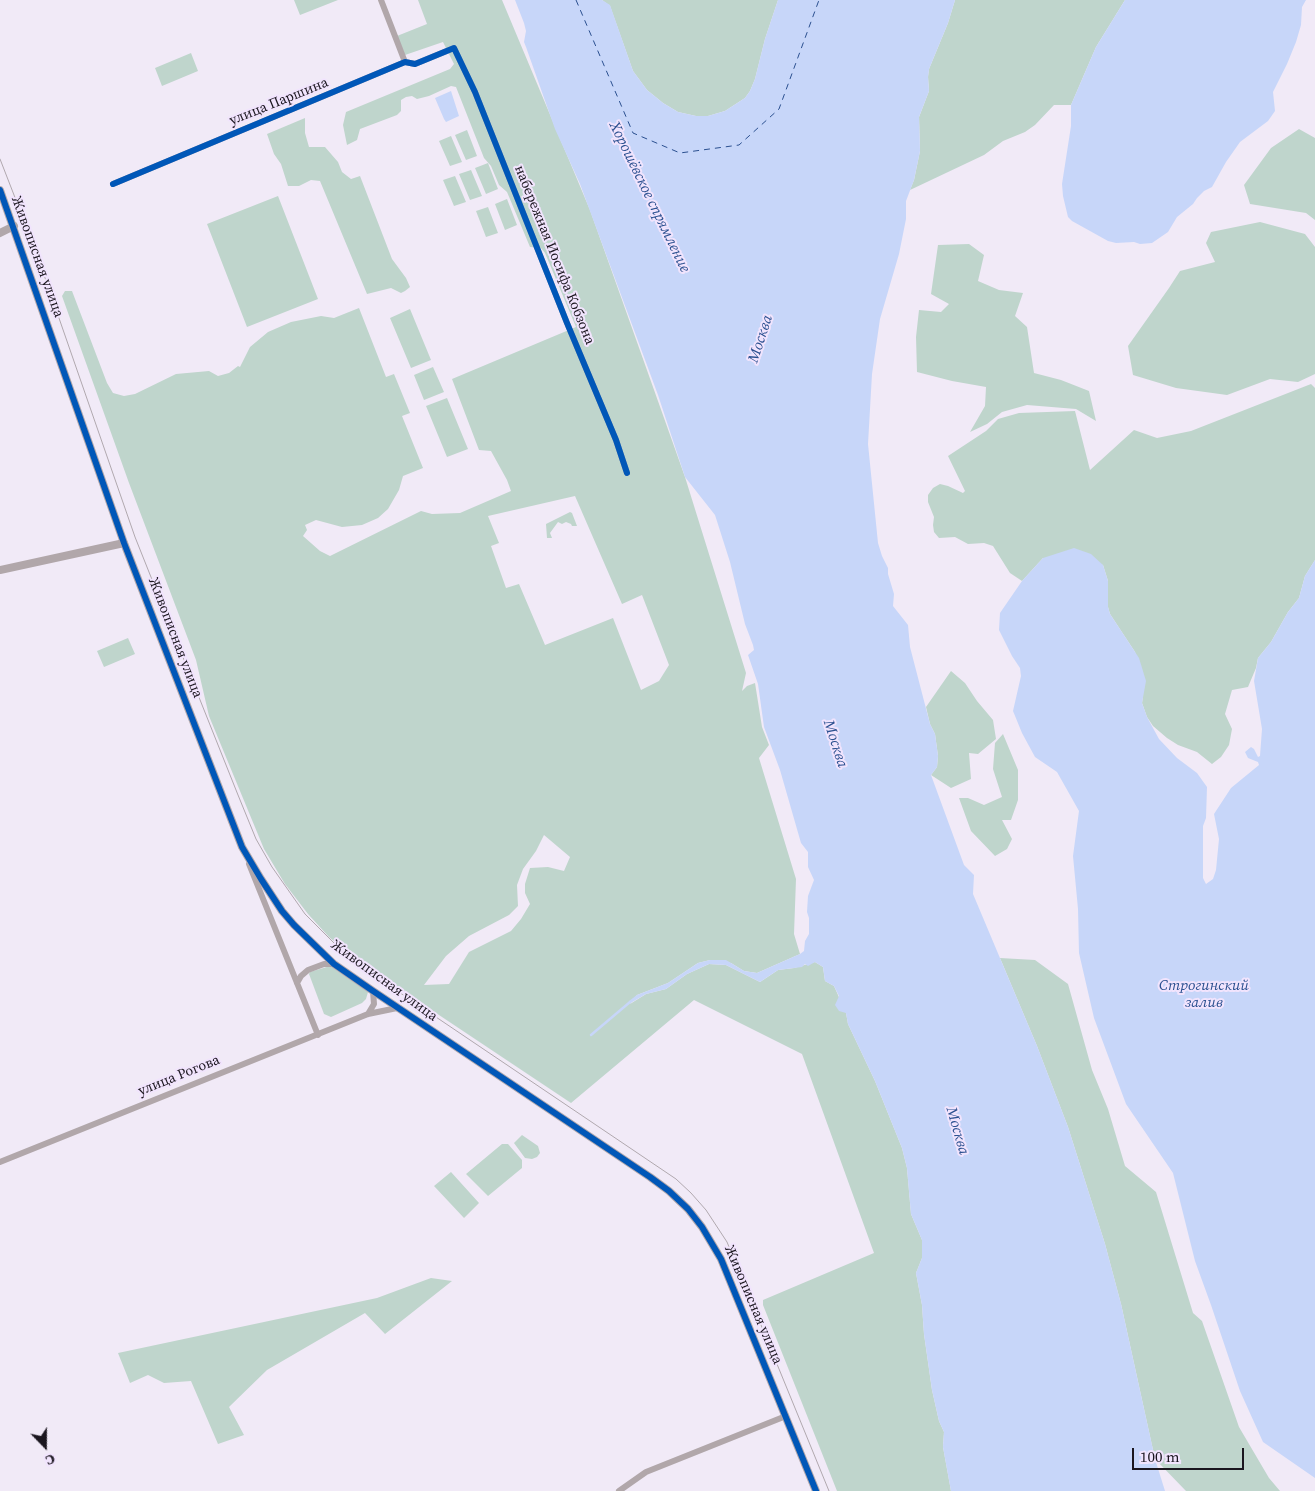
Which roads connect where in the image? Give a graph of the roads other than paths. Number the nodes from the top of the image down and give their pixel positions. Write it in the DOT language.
graph roads {
  1 [pos="381,0"];
  2 [pos="454,48"];
  3 [pos="405,62"];
  4 [pos="113,184"];
  5 [pos="0,190"];
  6 [pos="14,226"];
  7 [pos="0,233"];
  8 [pos="627,473"];
  9 [pos="124,544"];
  10 [pos="0,570"];
  11 [pos="242,847"];
  12 [pos="334,964"];
  13 [pos="297,983"];
  14 [pos="373,991"];
  15 [pos="397,1008"];
  16 [pos="368,1014"];
  17 [pos="318,1035"];
  18 [pos="0,1162"];
  19 [pos="786,1416"];
  20 [pos="619,1491"];
  21 [pos="816,1491"];
  1 -- 3 [label="street"];
  2 -- 3 [label="street, улица Паршина"];
  2 -- 8 [label="street, набережная Иосифа Кобзона"];
  3 -- 4 [label="street, улица Паршина"];
  5 -- 6 [label="street, Живописная улица"];
  6 -- 7 [label="street"];
  6 -- 9 [label="street, Живописная улица"];
  9 -- 10 [label="street"];
  9 -- 11 [label="street, Живописная улица"];
  11 -- 12 [label="street, Живописная улица"];
  11 -- 13 [label="street"];
  12 -- 13 [label="street"];
  12 -- 14 [label="street, Живописная улица"];
  13 -- 17 [label="street"];
  14 -- 15 [label="street, Живописная улица"];
  14 -- 16 [label="street"];
  15 -- 16 [label="street, улица Рогова"];
  15 -- 19 [label="street, Живописная улица"];
  16 -- 17 [label="street, улица Рогова"];
  17 -- 18 [label="street, улица Рогова"];
  19 -- 20 [label="street"];
  19 -- 21 [label="street, Живописная улица"];
}
